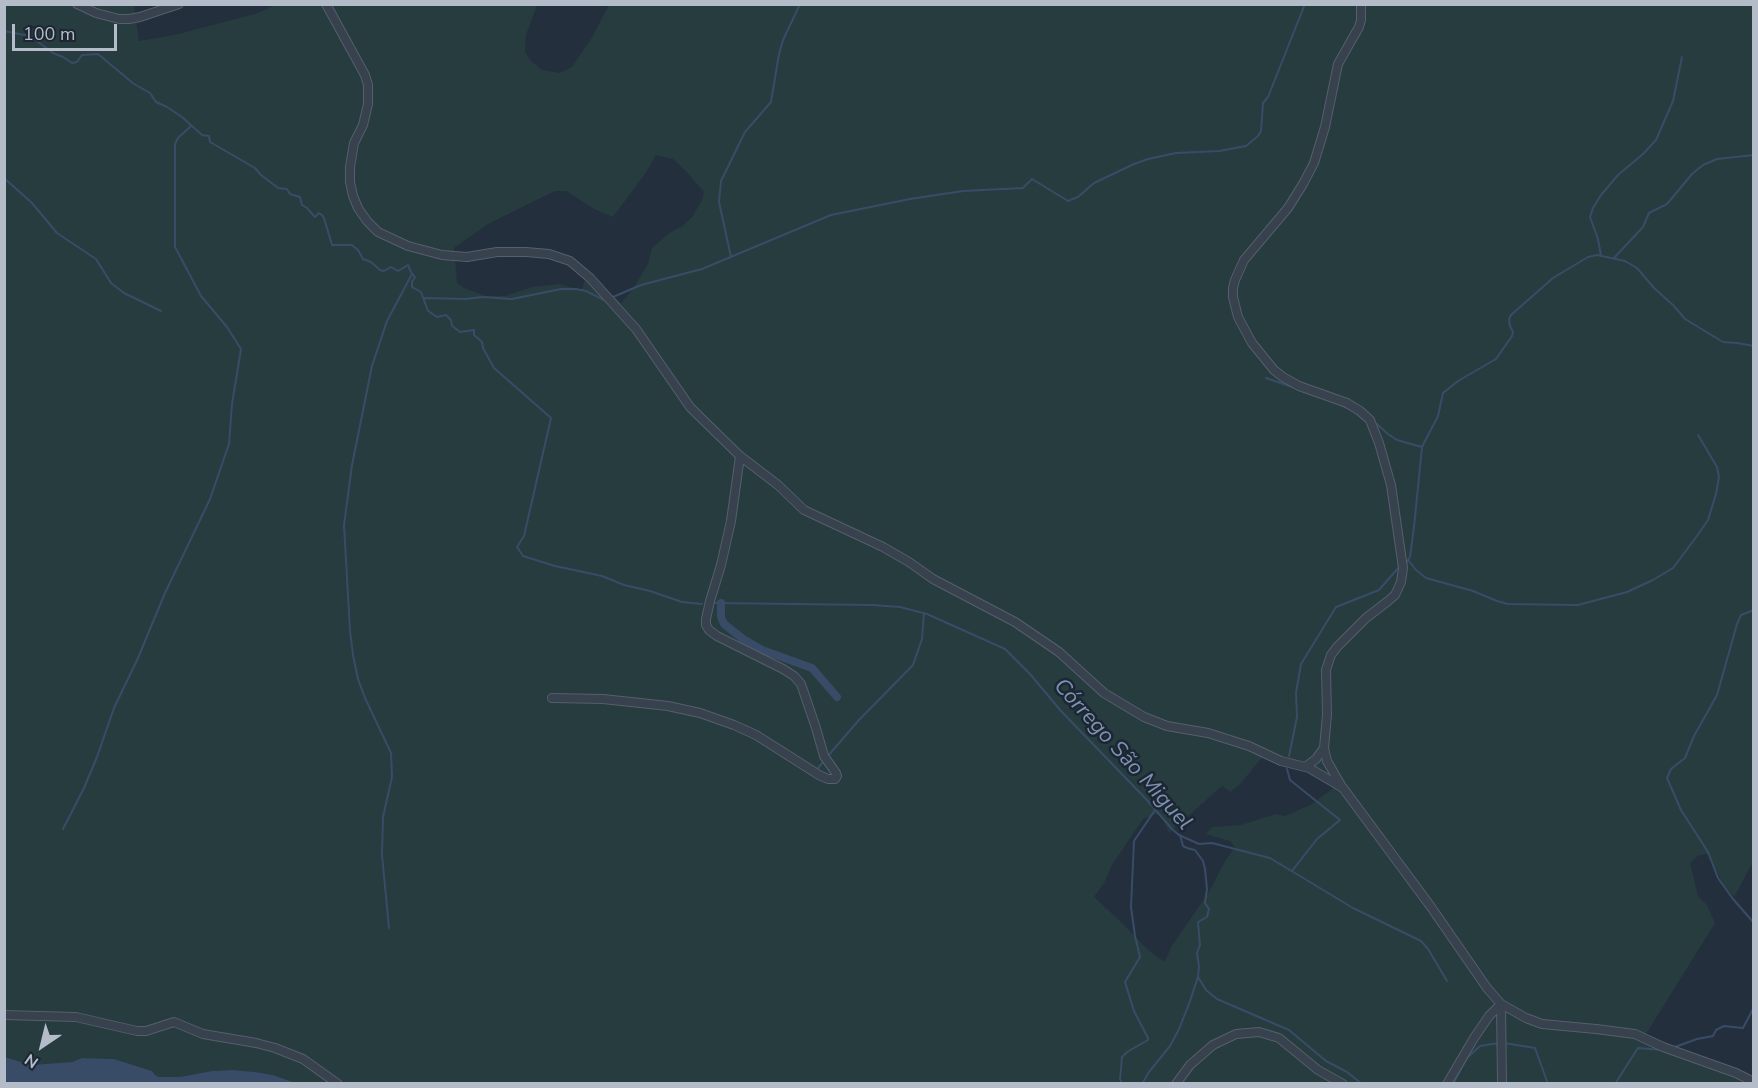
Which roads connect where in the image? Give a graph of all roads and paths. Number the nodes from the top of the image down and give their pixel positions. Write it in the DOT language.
graph roads {
  1 [pos="77,4"];
  2 [pos="179,4"];
  3 [pos="326,4"];
  4 [pos="1361,4"];
  5 [pos="741,456"];
  6 [pos="552,698"];
  7 [pos="1324,748"];
  8 [pos="1305,767"];
  9 [pos="1343,788"];
  10 [pos="1501,1004"];
  11 [pos="4,1015"];
  12 [pos="1754,1082"];
  13 [pos="338,1083"];
  14 [pos="1176,1083"];
  15 [pos="1343,1083"];
  16 [pos="1447,1083"];
  17 [pos="1502,1083"];
  1 -- 2 [label="street"];
  3 -- 5 [label="street"];
  4 -- 7 [label="street"];
  5 -- 6 [label="street"];
  5 -- 8 [label="street"];
  7 -- 8 [label="street"];
  7 -- 9 [label="street"];
  8 -- 9 [label="street"];
  9 -- 10 [label="street"];
  10 -- 12 [label="street"];
  10 -- 16 [label="street"];
  10 -- 17 [label="street"];
  11 -- 13 [label="street"];
  14 -- 15 [label="street"];
}
